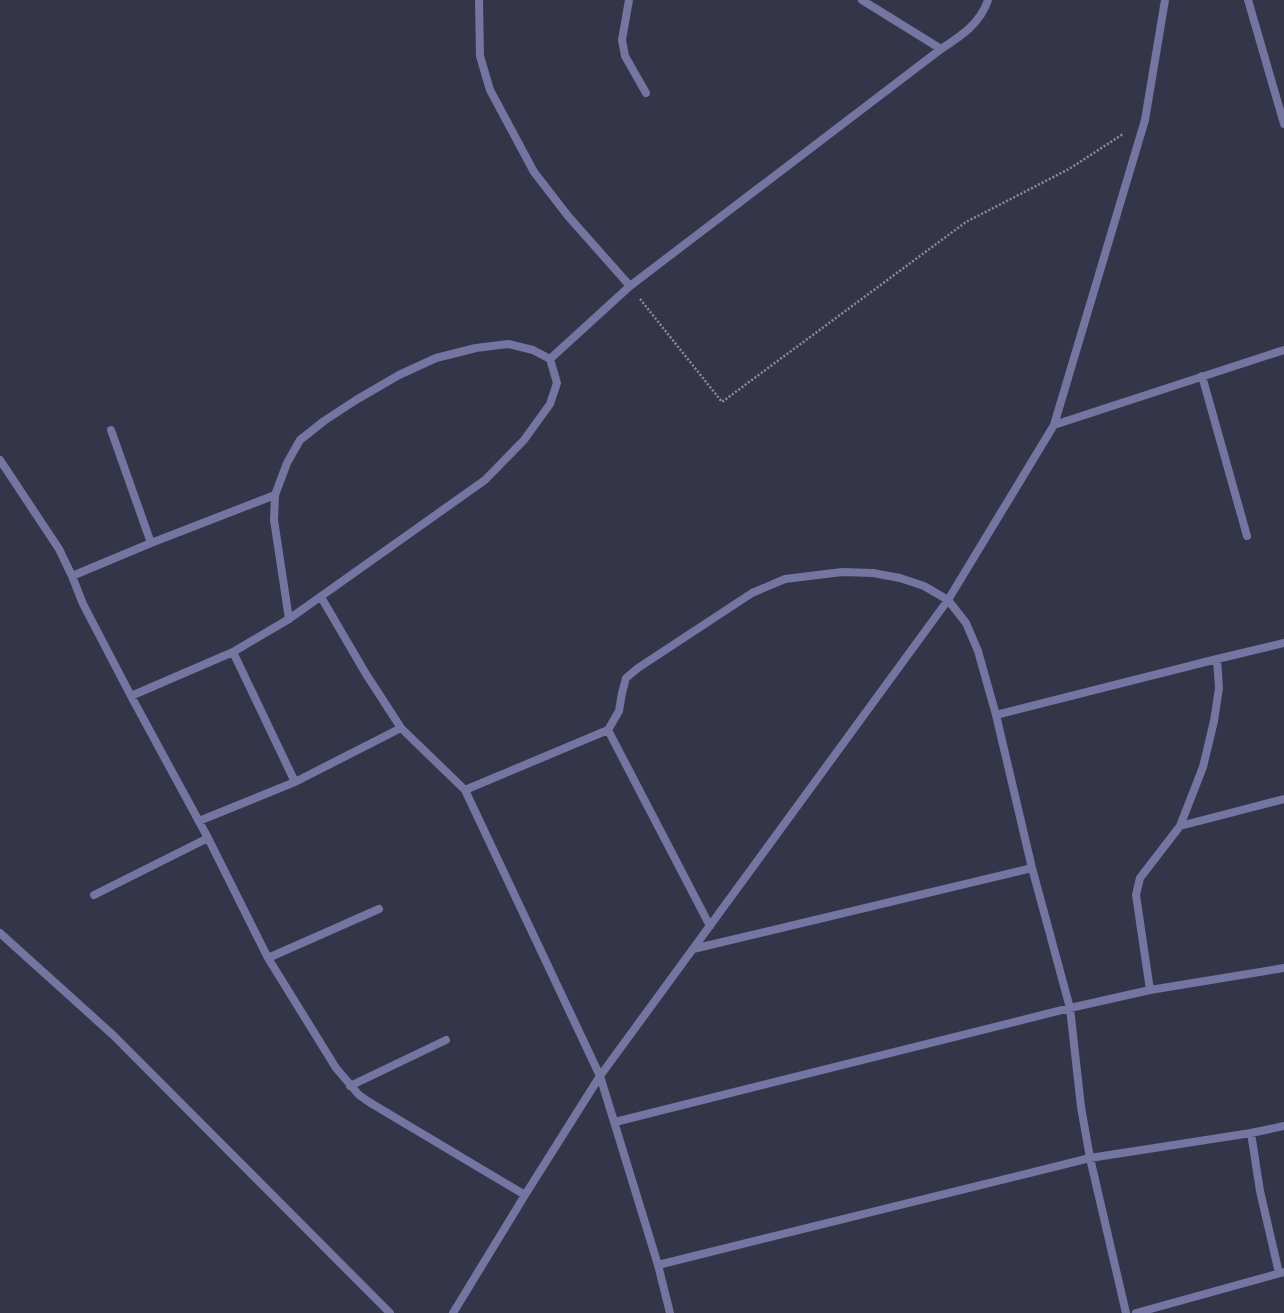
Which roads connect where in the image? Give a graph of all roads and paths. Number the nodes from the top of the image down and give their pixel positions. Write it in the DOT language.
graph roads {
  1 [pos="479,0"];
  2 [pos="629,0"];
  3 [pos="862,0"];
  4 [pos="988,0"];
  5 [pos="1165,0"];
  6 [pos="1248,0"];
  7 [pos="941,49"];
  8 [pos="646,93"];
  9 [pos="1145,120"];
  10 [pos="1284,124"];
  11 [pos="630,286"];
  12 [pos="1284,350"];
  13 [pos="550,359"];
  14 [pos="1202,376"];
  15 [pos="1054,424"];
  16 [pos="111,430"];
  17 [pos="0,460"];
  18 [pos="275,495"];
  19 [pos="1247,536"];
  20 [pos="151,543"];
  21 [pos="72,576"];
  22 [pos="321,596"];
  23 [pos="948,600"];
  24 [pos="289,619"];
  25 [pos="1284,643"];
  26 [pos="234,652"];
  27 [pos="1217,658"];
  28 [pos="131,696"];
  29 [pos="996,715"];
  30 [pos="401,728"];
  31 [pos="608,730"];
  32 [pos="295,782"];
  33 [pos="465,790"];
  34 [pos="1284,799"];
  35 [pos="199,821"];
  36 [pos="1180,826"];
  37 [pos="208,838"];
  38 [pos="1032,868"];
  39 [pos="94,895"];
  40 [pos="379,909"];
  41 [pos="710,926"];
  42 [pos="0,933"];
  43 [pos="693,949"];
  44 [pos="268,958"];
  45 [pos="1284,968"];
  46 [pos="1150,990"];
  47 [pos="1070,1008"];
  48 [pos="446,1040"];
  49 [pos="600,1076"];
  50 [pos="350,1086"];
  51 [pos="615,1122"];
  52 [pos="1284,1126"];
  53 [pos="1251,1133"];
  54 [pos="1090,1158"];
  55 [pos="525,1195"];
  56 [pos="658,1265"];
  57 [pos="1282,1272"];
  58 [pos="390,1313"];
  59 [pos="453,1313"];
  60 [pos="670,1313"];
  61 [pos="1126,1313"];
  62 [pos="1136,1313"];
  1 -- 11 [label="street"];
  2 -- 8 [label="street"];
  3 -- 7 [label="street"];
  4 -- 7 [label="street"];
  5 -- 9 [label="street"];
  6 -- 10 [label="street"];
  7 -- 11 [label="street"];
  9 -- 11 [label="path"];
  9 -- 15 [label="street"];
  11 -- 13 [label="street"];
  12 -- 14 [label="street"];
  13 -- 18 [label="street"];
  13 -- 22 [label="street"];
  14 -- 15 [label="street"];
  14 -- 19 [label="street"];
  15 -- 23 [label="street"];
  16 -- 20 [label="street"];
  17 -- 21 [label="street"];
  18 -- 20 [label="street"];
  18 -- 24 [label="street"];
  20 -- 21 [label="street"];
  21 -- 28 [label="street"];
  22 -- 24 [label="street"];
  22 -- 30 [label="street"];
  23 -- 29 [label="street"];
  23 -- 31 [label="street"];
  23 -- 41 [label="street"];
  24 -- 26 [label="street"];
  25 -- 27 [label="street"];
  26 -- 28 [label="street"];
  26 -- 32 [label="street"];
  27 -- 29 [label="street"];
  27 -- 36 [label="street"];
  28 -- 35 [label="street"];
  29 -- 38 [label="street"];
  30 -- 32 [label="street"];
  30 -- 33 [label="street"];
  31 -- 33 [label="street"];
  31 -- 41 [label="street"];
  32 -- 35 [label="street"];
  33 -- 49 [label="street"];
  34 -- 36 [label="street"];
  35 -- 37 [label="street"];
  36 -- 46 [label="street"];
  37 -- 39 [label="street"];
  37 -- 44 [label="street"];
  38 -- 43 [label="street"];
  38 -- 47 [label="street"];
  40 -- 44 [label="street"];
  41 -- 43 [label="street"];
  42 -- 58 [label="street"];
  43 -- 49 [label="street"];
  44 -- 50 [label="street"];
  45 -- 46 [label="street"];
  46 -- 47 [label="street"];
  47 -- 51 [label="street"];
  47 -- 54 [label="street"];
  48 -- 50 [label="street"];
  49 -- 51 [label="street"];
  49 -- 55 [label="street"];
  50 -- 55 [label="street"];
  51 -- 56 [label="street"];
  52 -- 53 [label="street"];
  53 -- 54 [label="street"];
  53 -- 57 [label="street"];
  54 -- 56 [label="street"];
  54 -- 61 [label="street"];
  55 -- 59 [label="street"];
  56 -- 60 [label="street"];
  57 -- 62 [label="street"];
}
